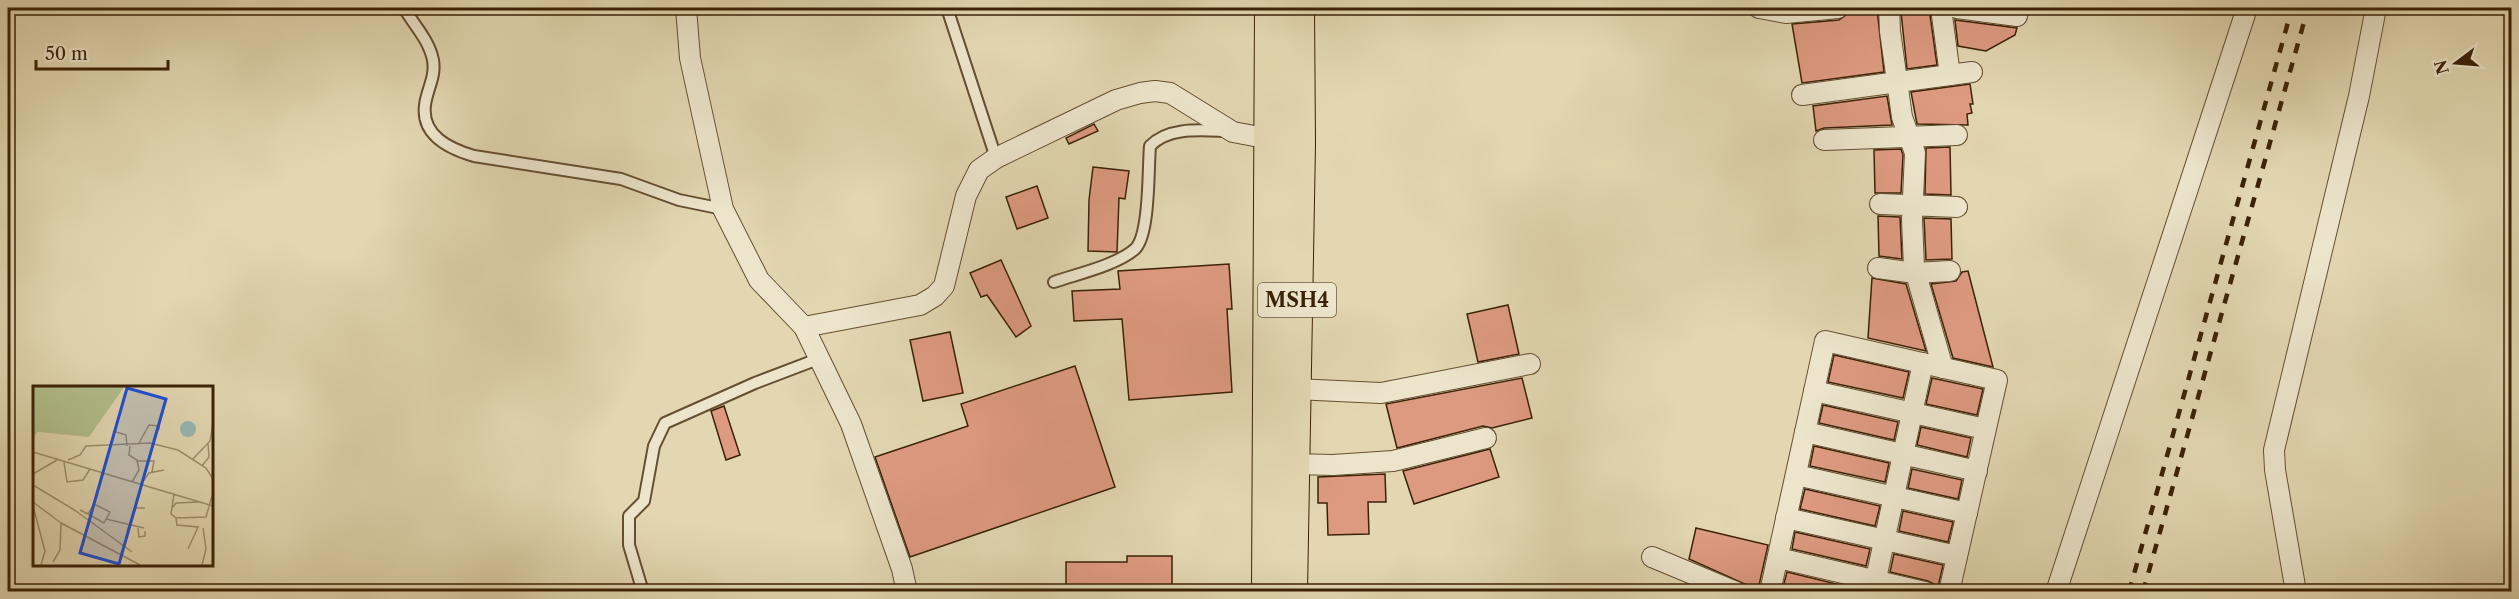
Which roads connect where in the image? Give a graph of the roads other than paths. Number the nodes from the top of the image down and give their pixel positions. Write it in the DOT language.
graph roads {
  1 [pos="404,8"];
  2 [pos="686,8"];
  3 [pos="947,8"];
  4 [pos="1286,8"];
  5 [pos="1759,8"];
  6 [pos="1838,8"];
  7 [pos="1889,8"];
  8 [pos="1941,8"];
  9 [pos="1957,8"];
  10 [pos="2247,8"];
  11 [pos="2376,8"];
  12 [pos="1989,10"];
  13 [pos="2017,16"];
  14 [pos="1972,72"];
  15 [pos="1950,75"];
  16 [pos="1897,83"];
  17 [pos="1802,95"];
  18 [pos="1233,132"];
  19 [pos="1957,135"];
  20 [pos="1911,138"];
  21 [pos="1824,140"];
  22 [pos="1285,142"];
  23 [pos="996,158"];
  24 [pos="1880,204"];
  25 [pos="1913,206"];
  26 [pos="1957,207"];
  27 [pos="723,209"];
  28 [pos="1878,268"];
  29 [pos="1950,271"];
  30 [pos="1915,273"];
  31 [pos="1054,282"];
  32 [pos="804,327"];
  33 [pos="818,359"];
  34 [pos="1923,363"];
  35 [pos="1530,364"];
  36 [pos="1944,368"];
  37 [pos="1295,389"];
  38 [pos="1814,391"];
  39 [pos="1912,413"];
  40 [pos="1985,429"];
  41 [pos="1805,432"];
  42 [pos="1486,438"];
  43 [pos="1903,454"];
  44 [pos="1294,464"];
  45 [pos="1977,471"];
  46 [pos="1796,475"];
  47 [pos="1894,497"];
  48 [pos="1967,513"];
  49 [pos="1786,518"];
  50 [pos="1884,540"];
  51 [pos="1957,556"];
  52 [pos="1652,557"];
  53 [pos="1778,558"];
  54 [pos="1695,584"];
  55 [pos="1874,586"];
  56 [pos="643,591"];
  57 [pos="907,591"];
  58 [pos="1268,591"];
  59 [pos="1292,591"];
  60 [pos="1736,591"];
  61 [pos="1770,591"];
  62 [pos="1925,591"];
  63 [pos="1949,591"];
  64 [pos="2056,591"];
  65 [pos="2296,591"];
  1 -- 27 [label="lane"];
  2 -- 27 [label="street"];
  3 -- 23 [label="lane"];
  4 -- 22 [label="main road, MSH4"];
  5 -- 6 [label="street"];
  7 -- 16 [label="street"];
  8 -- 15 [label="street"];
  9 -- 12 [label="street"];
  10 -- 64 [label="street"];
  11 -- 65 [label="street"];
  12 -- 13 [label="street"];
  14 -- 15 [label="street"];
  15 -- 16 [label="street"];
  16 -- 17 [label="street"];
  16 -- 20 [label="street"];
  18 -- 22 [label="street"];
  18 -- 23 [label="street"];
  18 -- 31 [label="lane"];
  19 -- 20 [label="street"];
  20 -- 21 [label="street"];
  20 -- 25 [label="street"];
  22 -- 37 [label="main road, MSH4"];
  22 -- 58 [label="main road, MSH4"];
  23 -- 32 [label="street"];
  24 -- 25 [label="street"];
  25 -- 26 [label="street"];
  25 -- 30 [label="street"];
  27 -- 32 [label="street"];
  28 -- 30 [label="street"];
  29 -- 30 [label="street"];
  30 -- 36 [label="street"];
  32 -- 33 [label="street"];
  33 -- 56 [label="lane"];
  33 -- 57 [label="street"];
  34 -- 36 [label="street"];
  34 -- 38 [label="street"];
  34 -- 39 [label="street"];
  35 -- 37 [label="street"];
  36 -- 40 [label="street"];
  37 -- 44 [label="main road, MSH4"];
  38 -- 39 [label="street"];
  38 -- 41 [label="street"];
  39 -- 40 [label="street"];
  39 -- 43 [label="street"];
  40 -- 45 [label="street"];
  41 -- 43 [label="street"];
  41 -- 46 [label="street"];
  42 -- 44 [label="street"];
  43 -- 45 [label="street"];
  43 -- 47 [label="street"];
  44 -- 59 [label="main road, MSH4"];
  45 -- 48 [label="street"];
  46 -- 47 [label="street"];
  46 -- 49 [label="street"];
  47 -- 48 [label="street"];
  47 -- 50 [label="street"];
  48 -- 51 [label="street"];
  49 -- 50 [label="street"];
  49 -- 53 [label="street"];
  50 -- 51 [label="street"];
  50 -- 55 [label="street"];
  51 -- 63 [label="street"];
  52 -- 54 [label="street"];
  53 -- 55 [label="street"];
  53 -- 61 [label="street"];
  54 -- 60 [label="street"];
  55 -- 62 [label="street"];
}
